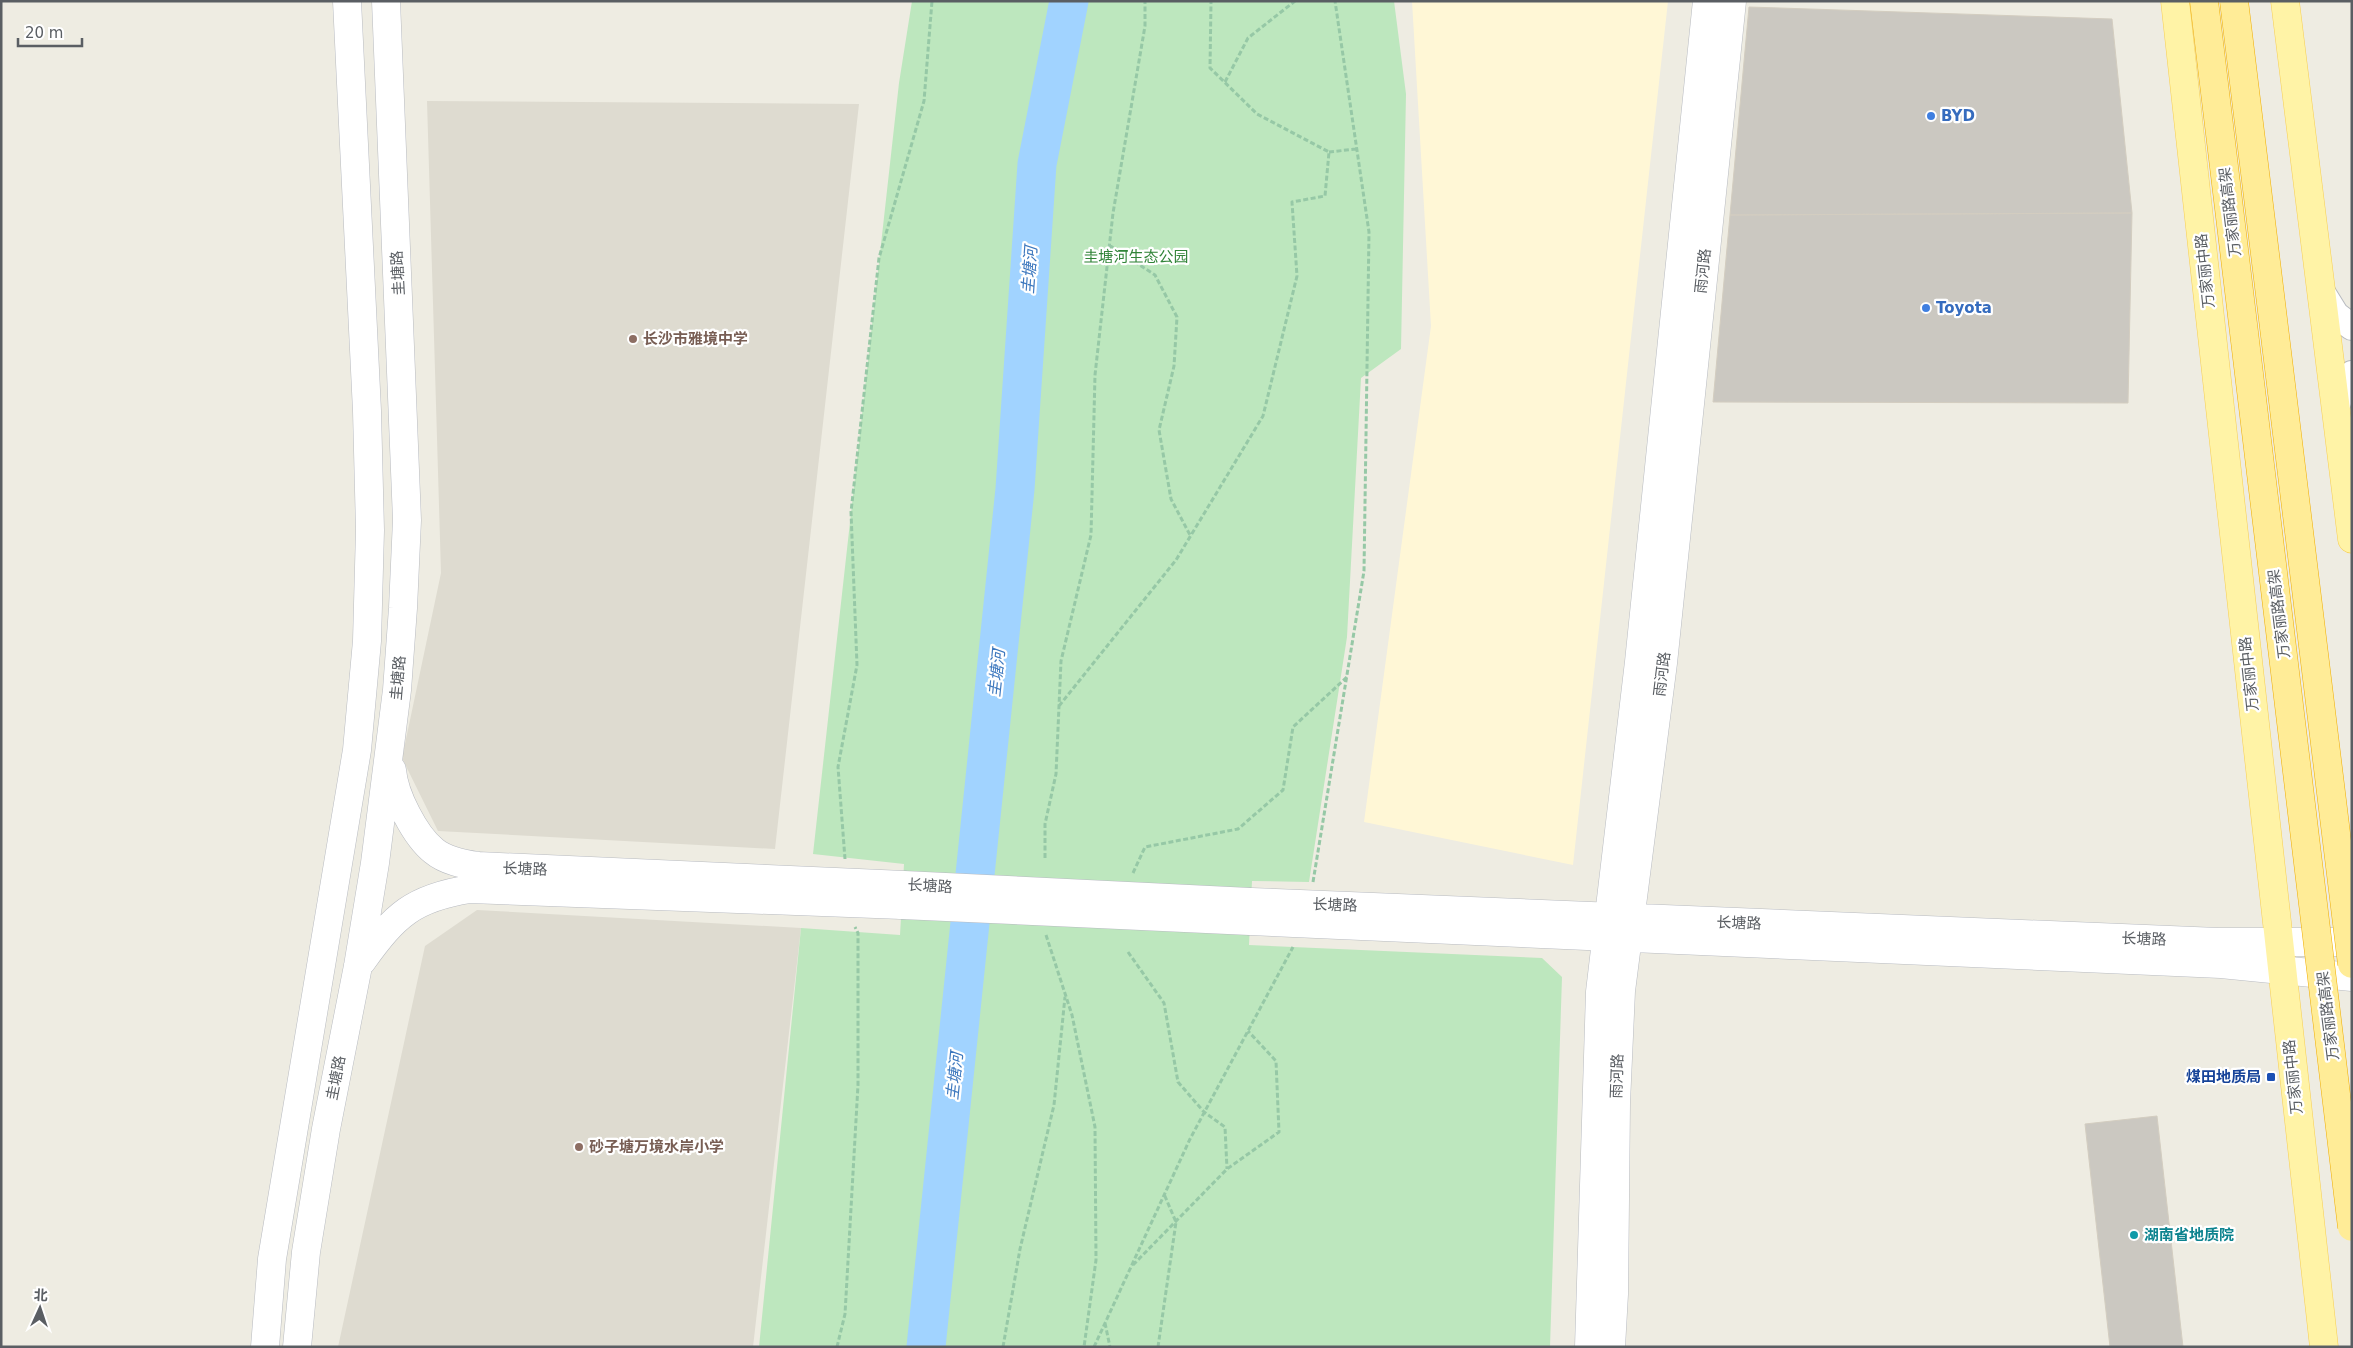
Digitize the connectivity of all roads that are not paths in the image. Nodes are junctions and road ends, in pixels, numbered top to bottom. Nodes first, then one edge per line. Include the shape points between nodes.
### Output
1 (347, 1) edge
2 (386, 1) edge
3 (1707, 1) edge
4 (1732, 1) edge
5 (2175, 1) edge
6 (2204, 1) edge
7 (2234, 1) edge
8 (2285, 1) edge
9 (2323, 294) junction
10 (2352, 327) edge
11 (2352, 374) edge
12 (2336, 405) junction
13 (2352, 539) edge
14 (390, 750) junction
15 (846, 892) junction
16 (1617, 928) junction
17 (2278, 942) junction
18 (2352, 942) edge
19 (2352, 964) edge
20 (358, 966) junction
21 (2282, 970) junction
22 (2352, 978) edge
23 (2352, 1227) edge
24 (265, 1347) edge
25 (297, 1347) edge
26 (1589, 1347) edge
27 (1611, 1347) edge
28 (2324, 1347) edge

1 - 24 main road via 367,412 370,530 367,641 357,750 272,1259
2 - 14 main road, 圭塘路 via 407,520
3 - 16 main road, 雨河路 via 1639,662
4 - 16 main road, 雨河路 via 1663,663
5 - 17 main road, 万家丽中路
6 - 23 highway, 万家丽路高架, bridge
7 - 19 highway, 万家丽路高架, bridge
8 - 9 main road
9 - 10 street via 2336,315
9 - 12 main road
11 - 12 street via 2344,384
12 - 13 main road
14 - 15 main road, 长塘路 via 393,783 409,819 434,851 458,863
14 - 20 main road, 圭塘路
15 - 16 main road, 长塘路, bridge
15 - 20 main road, 长塘路 via 470,889 442,893 407,910 385,928
16 - 17 main road, 长塘路
16 - 21 main road, 长塘路
16 - 26 main road, 雨河路 via 1598,1030
16 - 27 main road, 雨河路 via 1621,991
17 - 18 main road, 长塘路
17 - 21 main road, 万家丽中路
20 - 25 main road, 圭塘路 via 306,1252
21 - 22 main road, 长塘路
21 - 28 main road, 万家丽中路

